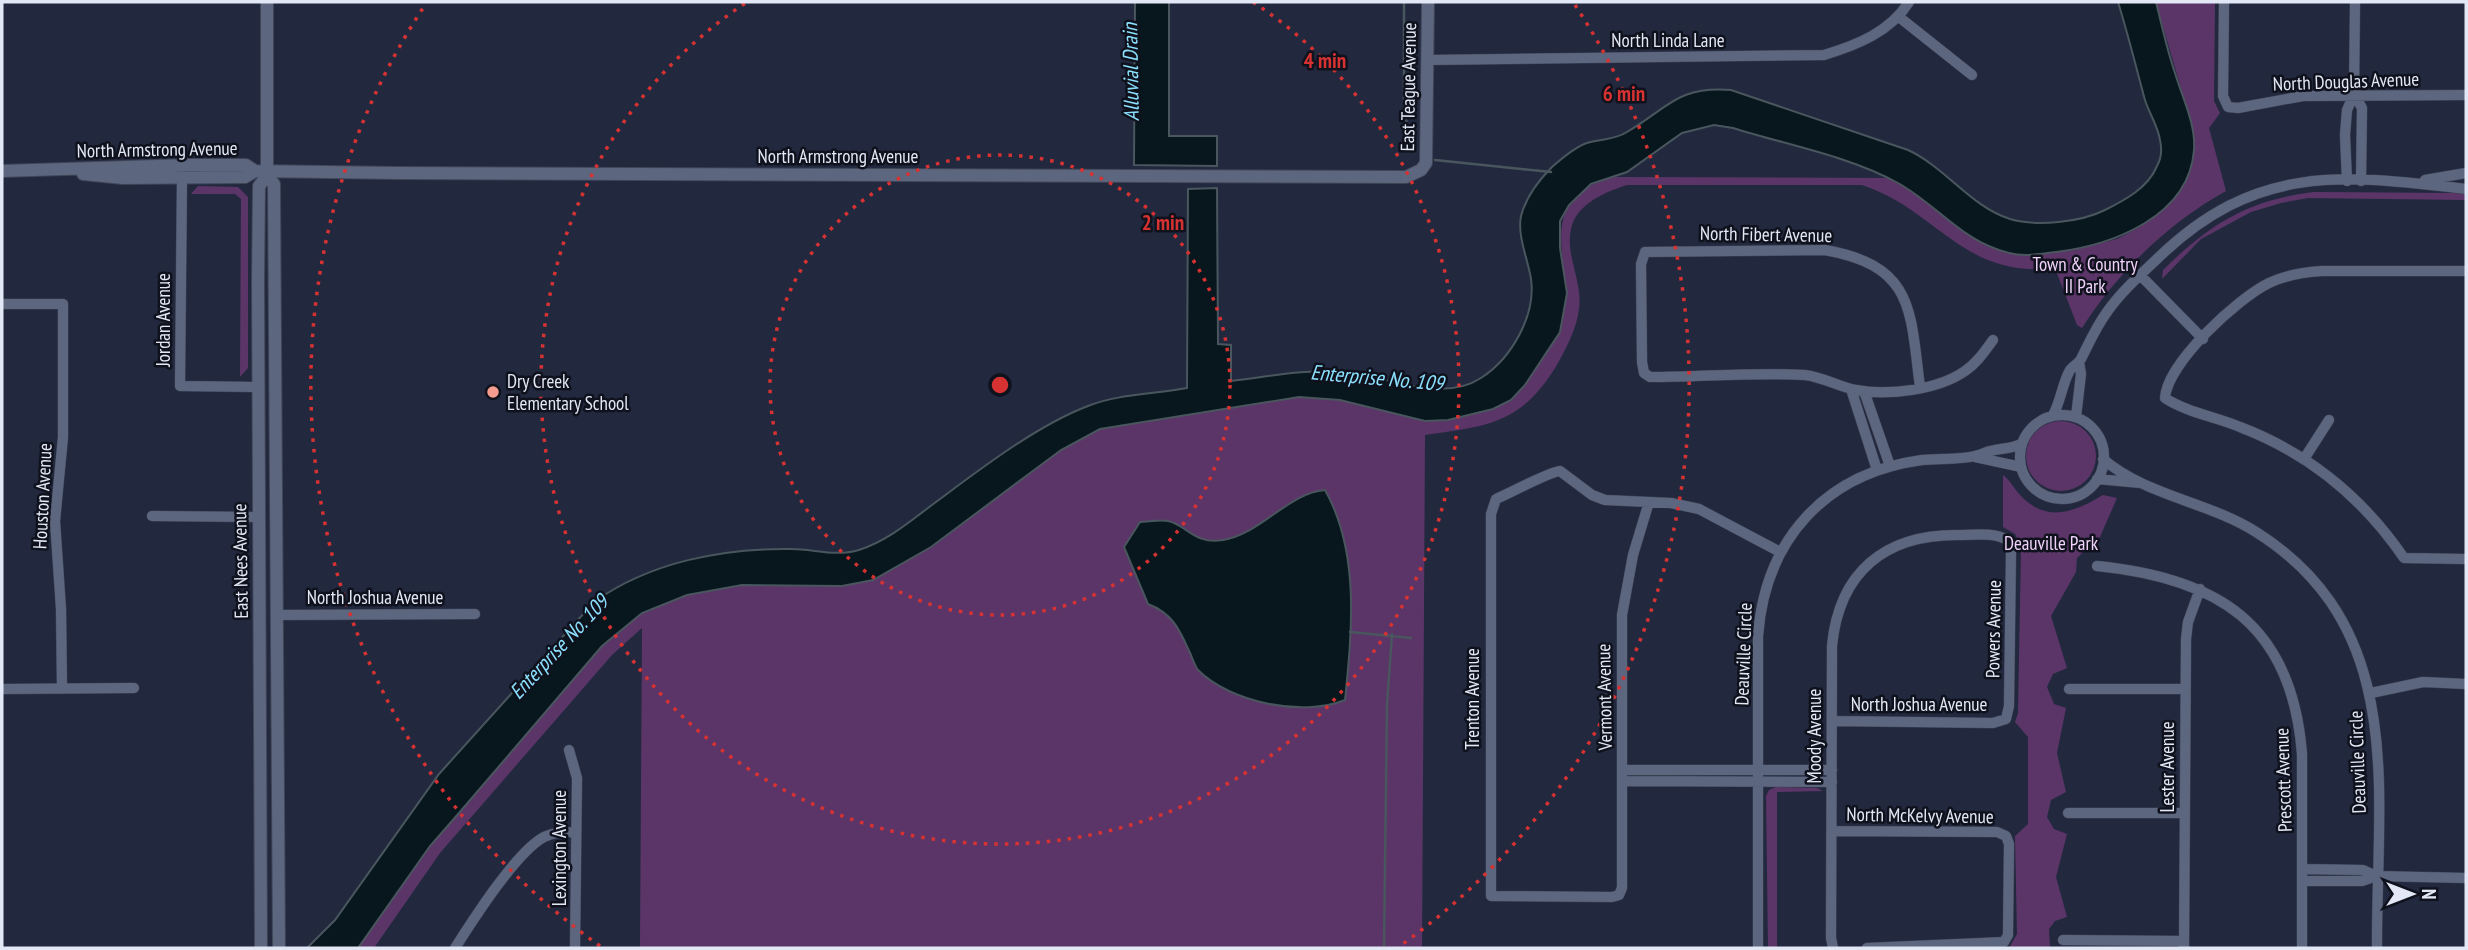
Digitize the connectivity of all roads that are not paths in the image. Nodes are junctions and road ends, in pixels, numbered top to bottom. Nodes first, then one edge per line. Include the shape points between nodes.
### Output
1 (267, 2) edge
2 (1428, 2) edge
3 (1909, 2) edge
4 (2224, 2) edge
5 (2355, 2) edge
6 (1899, 17) junction
7 (1428, 60) junction
8 (1972, 75) dead end
9 (2354, 94) junction
10 (2466, 95) edge
11 (1419, 170) joint
12 (2, 171) edge
13 (59, 171) junction
14 (263, 173) junction
15 (2466, 173) edge
16 (182, 177) junction
17 (2347, 181) junction
18 (2361, 181) junction
19 (2421, 181) junction
20 (2466, 189) edge
21 (2466, 271) edge
22 (2140, 275) junction
23 (2, 304) edge
24 (2203, 339) junction
25 (1993, 340) dead end
26 (2079, 362) junction
27 (257, 387) junction
28 (1920, 387) junction
29 (1851, 389) junction
30 (1864, 391) junction
31 (2053, 415) junction
32 (2076, 417) junction
33 (2329, 420) dead end
34 (2021, 444) junction
35 (1975, 457) junction
36 (2103, 459) junction
37 (2304, 459) junction
38 (1890, 466) junction
39 (2021, 467) junction
40 (1877, 470) junction
41 (2098, 479) junction
42 (2141, 483) junction
43 (1648, 502) junction
44 (152, 516) dead end
45 (258, 517) junction
46 (275, 530) junction
47 (1892, 547) joint
48 (1780, 552) junction
49 (2466, 559) edge
50 (2097, 566) dead end
51 (2200, 589) junction
52 (475, 614) dead end
53 (276, 615) junction
54 (2466, 684) edge
55 (134, 688) dead end
56 (2, 689) edge
57 (62, 689) junction
58 (2069, 689) dead end
59 (2185, 689) junction
60 (2371, 694) junction
61 (2006, 719) joint
62 (1832, 721) junction
63 (569, 750) dead end
64 (1623, 769) junction
65 (1758, 770) junction
66 (1832, 770) junction
67 (1623, 781) junction
68 (1758, 782) junction
69 (1832, 782) junction
70 (2068, 813) dead end
71 (2184, 813) junction
72 (1832, 831) junction
73 (576, 832) junction
74 (2302, 869) junction
75 (2376, 876) junction
76 (2466, 878) edge
77 (2302, 881) junction
78 (1619, 895) joint
79 (2063, 940) dead end
80 (2184, 944) edge
81 (261, 948) edge
82 (279, 948) edge
83 (455, 948) edge
84 (575, 948) edge
85 (1758, 948) edge
86 (1833, 948) edge
87 (1867, 948) edge
88 (2302, 948) edge
89 (2376, 948) edge

1 - 14 main road, East Nees Avenue
2 - 7 main road, East Teague Avenue
3 - 6 street
4 - 9 street, North Douglas Avenue via 2223,96 2228,107
5 - 9 street
6 - 7 street, North Linda Lane via 1875,35 1824,55
6 - 8 street
7 - 11 main road, East Teague Avenue via 1426,163
9 - 10 street, North Douglas Avenue
9 - 17 street via 2347,110
9 - 18 street via 2362,108
11 - 14 main road, North Armstrong Avenue via 1406,177
12 - 13 main road, North Armstrong Avenue
13 - 14 main road, North Armstrong Avenue via 118,165 246,165
13 - 16 main road, North Armstrong Avenue via 123,178
14 - 16 main road, North Armstrong Avenue
14 - 27 main road, East Nees Avenue via 258,186
14 - 46 main road, East Nees Avenue via 274,184
15 - 19 street
16 - 27 street, Jordan Avenue via 180,386
17 - 18 street
17 - 22 street via 2282,185 2240,198 2199,221
18 - 19 street
19 - 20 street
21 - 24 street via 2296,274 2253,293
22 - 24 street
22 - 26 street via 2108,310
23 - 57 street, Houston Avenue via 63,304 63,437 55,521
24 - 37 street via 2171,376 2165,398 2265,437
25 - 28 street via 1965,371
26 - 31 street via 2070,370
26 - 32 street
27 - 45 main road, East Nees Avenue
27 - 46 main road via 266,436 266,515
28 - 29 street, North Fibert Avenue via 1908,301 1873,265 1825,250 1645,252 1641,264 1644,373 1650,377 1810,376
28 - 30 street
29 - 30 street
29 - 40 street
30 - 38 street
31 - 32 street
31 - 34 street via 2038,422
32 - 36 street via 2097,434
33 - 37 street
34 - 35 street, Deauville Circle
34 - 39 street
35 - 38 street, Deauville Circle
35 - 39 street, Deauville Circle
36 - 41 street
36 - 42 street, Deauville Circle
37 - 49 street via 2349,492 2404,558
38 - 40 street, Deauville Circle
39 - 41 street via 2028,482 2049,498 2075,498
40 - 48 street, Deauville Circle via 1830,495 1809,513
41 - 42 street, Deauville Circle
42 - 60 street, Deauville Circle via 2229,517 2282,550 2335,608 2359,655
43 - 48 street via 1699,509
43 - 64 street, Vermont Avenue via 1622,615
43 - 78 street, Trenton Avenue via 1592,495 1560,471 1553,471 1493,503 1491,896
44 - 45 street
45 - 53 main road via 266,560 267,606
45 - 81 main road, East Nees Avenue
46 - 53 main road, East Nees Avenue
47 - 61 street, Powers Avenue via 1938,535 2007,540 2011,552
47 - 62 street, Moody Avenue via 1862,570 1840,608 1832,646
48 - 65 street, Deauville Circle via 1760,615
50 - 51 street, Prescott Avenue via 2145,571
51 - 59 street, Lester Avenue via 2188,622
51 - 74 street, Prescott Avenue via 2249,623 2269,646 2291,691 2302,754
52 - 53 street, North Joshua Avenue
53 - 82 main road, East Nees Avenue
54 - 60 street via 2423,682
55 - 57 street
56 - 57 street
58 - 59 street
59 - 71 street, Lester Avenue
60 - 75 street, Deauville Circle via 2378,756
61 - 62 street, North Joshua Avenue via 1993,723
62 - 66 street, Moody Avenue
63 - 73 street, Lexington Avenue via 577,778
64 - 65 street
64 - 67 street, Vermont Avenue
65 - 66 street
65 - 68 street, Deauville Circle
66 - 69 street, Moody Avenue
67 - 68 street, North McKelvy Avenue
67 - 78 street, Vermont Avenue
68 - 69 street, North McKelvy Avenue
68 - 85 street, Deauville Circle
69 - 72 street, Moody Avenue
70 - 71 street
71 - 80 street, Lester Avenue
72 - 86 street, Moody Avenue
72 - 87 street, North McKelvy Avenue via 1997,832 2006,835 2009,844 2008,934 2004,942
73 - 83 street via 551,834 531,847
73 - 84 street, Lexington Avenue
74 - 75 street via 2363,870
74 - 77 street, Prescott Avenue
75 - 76 street
75 - 77 street via 2362,881
75 - 89 street, Deauville Circle
77 - 88 street, Prescott Avenue
79 - 80 street

